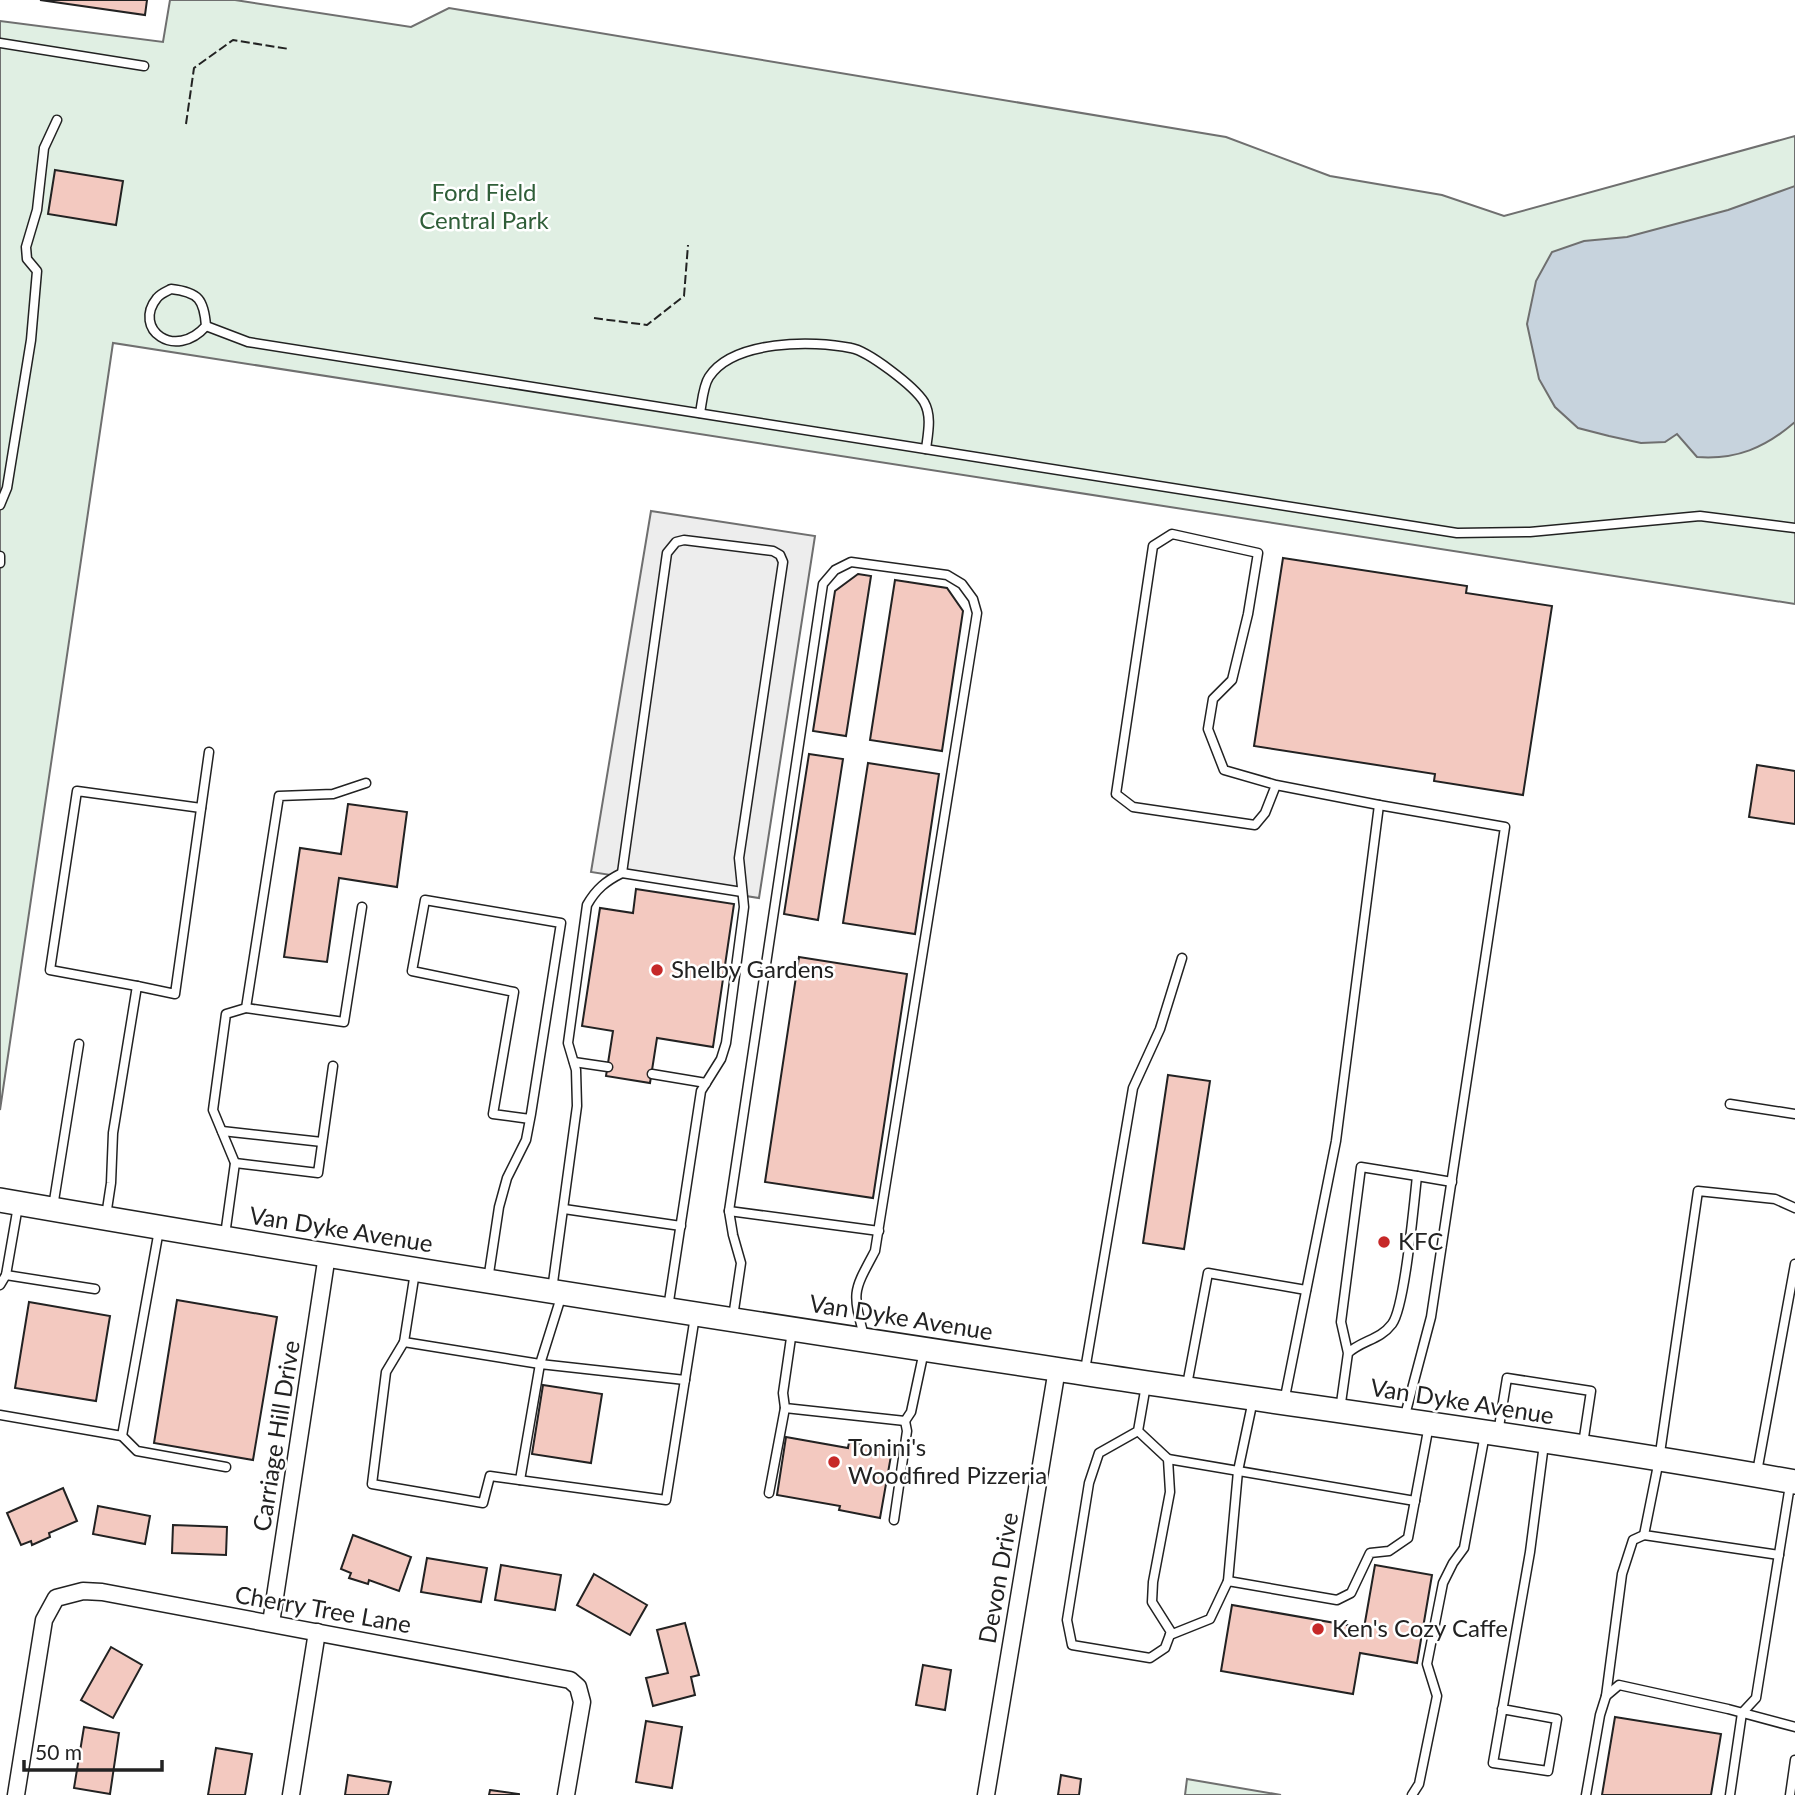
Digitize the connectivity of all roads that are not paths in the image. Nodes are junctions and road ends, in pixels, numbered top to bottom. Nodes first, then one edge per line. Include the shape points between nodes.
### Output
1 (0, 43) edge
2 (144, 66) dead end
3 (57, 120) dead end
4 (206, 326) junction
5 (700, 413) junction
6 (926, 449) junction
7 (0, 505) edge
8 (1795, 528) edge
9 (0, 556) edge
10 (0, 564) edge
11 (209, 752) dead end
12 (366, 783) dead end
13 (1276, 785) junction
14 (1379, 805) junction
15 (201, 808) junction
16 (622, 873) junction
17 (742, 892) junction
18 (362, 907) dead end
19 (1182, 958) dead end
20 (137, 986) junction
21 (246, 1008) junction
22 (79, 1044) dead end
23 (574, 1062) junction
24 (334, 1066) dead end
25 (608, 1067) dead end
26 (652, 1074) dead end
27 (706, 1083) junction
28 (1730, 1104) dead end
29 (1795, 1114) edge
30 (530, 1119) junction
31 (222, 1131) junction
32 (322, 1142) junction
33 (235, 1163) junction
34 (1417, 1176) junction
35 (1452, 1182) junction
36 (9, 1202) edge
37 (1795, 1208) edge
38 (564, 1209) junction
39 (53, 1210) junction
40 (729, 1211) junction
41 (106, 1219) junction
42 (681, 1226) junction
43 (160, 1228) junction
44 (879, 1231) junction
45 (225, 1238) junction
46 (327, 1255) junction
47 (1795, 1264) edge
48 (416, 1268) junction
49 (6, 1275) junction
50 (488, 1280) junction
51 (0, 1284) edge
52 (95, 1289) dead end
53 (1306, 1290) junction
54 (557, 1291) junction
55 (668, 1308) junction
56 (695, 1312) junction
57 (733, 1318) junction
58 (792, 1328) junction
59 (865, 1339) junction
60 (404, 1342) junction
61 (924, 1349) junction
62 (1348, 1353) junction
63 (540, 1364) junction
64 (1057, 1370) junction
65 (1085, 1373) junction
66 (685, 1380) junction
67 (1146, 1382) junction
68 (1187, 1388) junction
69 (1254, 1397) junction
70 (1284, 1402) junction
71 (785, 1408) junction
72 (1340, 1410) junction
73 (0, 1415) edge
74 (1404, 1419) junction
75 (905, 1421) junction
76 (1429, 1422) junction
77 (1138, 1431) junction
78 (1492, 1432) junction
79 (122, 1436) junction
80 (1544, 1441) junction
81 (1583, 1447) junction
82 (1168, 1459) junction
83 (1660, 1460) junction
84 (226, 1468) dead end
85 (1238, 1471) junction
86 (1756, 1475) junction
87 (520, 1480) junction
88 (1793, 1481) edge
89 (769, 1493) dead end
90 (1415, 1501) junction
91 (894, 1520) dead end
92 (1644, 1535) junction
93 (1779, 1556) junction
94 (1228, 1581) junction
95 (271, 1623) junction
96 (317, 1632) junction
97 (1170, 1635) junction
98 (1606, 1696) junction
99 (1502, 1709) junction
100 (1742, 1713) junction
101 (1795, 1727) edge
102 (1795, 1760) edge
103 (16, 1795) edge
104 (291, 1795) edge
105 (566, 1795) edge
106 (986, 1795) edge
107 (1412, 1795) edge
108 (1586, 1795) edge
109 (1730, 1795) edge
110 (1790, 1795) edge

1 - 2 lane
3 - 7 lane via 44,148 37,210 26,247 27,259 37,271 31,340 7,488
4 - 4 lane via 204,308 187,290 171,289 157,297 150,313 150,324 168,342 197,337
4 - 5 lane via 248,342
5 - 6 lane
5 - 6 lane via 709,377 732,356 779,343 853,348 903,379 924,402 930,421
6 - 8 lane via 1457,533 1530,532 1700,516
9 - 10 lane
11 - 15 lane
12 - 21 lane via 334,794 279,796
13 - 13 lane via 1255,825 1133,807 1116,794 1153,546 1172,534 1258,554 1232,680 1213,699 1208,729 1224,770
13 - 14 lane
14 - 35 lane via 1505,827
14 - 53 lane via 1336,1141
15 - 20 lane via 176,994
15 - 20 lane via 77,791 50,970
16 - 17 lane
16 - 17 lane via 667,553 684,540 773,551 783,562 739,858
16 - 23 lane via 609,879 587,905 568,1043
17 - 27 lane via 744,907 726,1043
18 - 21 lane via 344,1022
19 - 65 lane via 1160,1029 1133,1087
20 - 41 lane via 113,1133
21 - 31 lane via 226,1014 214,1110
22 - 39 lane
23 - 25 lane
23 - 38 lane via 578,1106
24 - 32 lane
26 - 27 lane
27 - 42 lane via 701,1091
28 - 29 lane
30 - 30 lane via 561,923 425,900 412,971 514,992 493,1114
30 - 50 lane via 499,1207
31 - 32 lane
31 - 33 lane
32 - 33 lane via 318,1173
33 - 45 lane
34 - 35 lane
34 - 62 lane via 1395,1322 1376,1339
34 - 62 lane via 1362,1167 1341,1322
35 - 74 lane via 1431,1317
36 - 39 main road, Van Dyke Avenue
36 - 49 lane
37 - 83 lane via 1775,1199 1698,1191
38 - 42 lane
38 - 54 lane
39 - 41 main road, Van Dyke Avenue
40 - 44 lane
40 - 44 lane via 823,584 835,570 851,562 947,575 962,584 977,613
40 - 57 lane via 741,1263
41 - 43 main road, Van Dyke Avenue
42 - 55 lane
43 - 45 main road, Van Dyke Avenue
43 - 79 lane
44 - 59 lane via 876,1251 856,1287
45 - 46 main road, Van Dyke Avenue
46 - 48 main road, Van Dyke Avenue
46 - 95 street, Carriage Hill Drive
47 - 86 lane
48 - 50 main road, Van Dyke Avenue
48 - 60 lane
49 - 51 lane
49 - 52 lane
50 - 54 main road, Van Dyke Avenue
53 - 68 lane via 1208,1273
53 - 70 lane
54 - 55 main road, Van Dyke Avenue
54 - 63 lane
55 - 56 main road, Van Dyke Avenue
56 - 57 main road, Van Dyke Avenue
56 - 66 lane
57 - 58 main road, Van Dyke Avenue
58 - 59 main road, Van Dyke Avenue
58 - 71 lane
59 - 61 main road, Van Dyke Avenue
60 - 63 lane
60 - 87 lane via 386,1372 372,1484 483,1503 490,1476
61 - 64 main road, Van Dyke Avenue
61 - 75 lane via 911,1412
62 - 72 lane
63 - 66 lane
63 - 87 lane
64 - 65 main road, Van Dyke Avenue
64 - 106 street, Devon Drive
65 - 67 main road, Van Dyke Avenue
66 - 87 lane via 666,1500
67 - 68 main road, Van Dyke Avenue
67 - 77 lane
68 - 69 main road, Van Dyke Avenue
69 - 70 main road, Van Dyke Avenue
69 - 85 lane
70 - 72 main road, Van Dyke Avenue
71 - 75 lane
71 - 89 lane
72 - 74 main road, Van Dyke Avenue
73 - 79 lane
74 - 76 main road, Van Dyke Avenue
75 - 91 lane
76 - 78 main road, Van Dyke Avenue
76 - 90 lane
77 - 82 lane
77 - 97 lane via 1099,1453 1089,1483 1067,1620 1072,1645 1123,1655 1150,1658 1165,1648
78 - 80 main road, Van Dyke Avenue
78 - 81 lane via 1507,1378 1591,1391
78 - 107 lane via 1464,1548 1443,1583 1427,1664 1437,1696 1419,1784
79 - 84 lane via 137,1451
80 - 81 main road, Van Dyke Avenue
80 - 99 lane
81 - 83 main road, Van Dyke Avenue
82 - 85 lane
82 - 97 lane via 1170,1492 1152,1602
83 - 86 main road, Van Dyke Avenue
83 - 92 lane
85 - 90 lane
85 - 94 lane
86 - 88 main road, Van Dyke Avenue
88 - 93 lane
90 - 94 lane via 1408,1538 1389,1550 1370,1553 1351,1593 1337,1600
92 - 93 lane
92 - 98 lane via 1633,1540 1622,1574
93 - 100 lane via 1756,1698
94 - 97 lane via 1210,1619
95 - 96 street, Cherry Tree Lane
95 - 103 street, Cherry Tree Lane via 102,1592 56,1598 44,1620
96 - 104 street
96 - 105 street, Cherry Tree Lane via 564,1677 578,1687 582,1702
98 - 100 lane via 1619,1685
98 - 108 lane
99 - 99 lane via 1493,1763 1548,1771 1558,1719
100 - 101 lane
100 - 109 lane
102 - 110 lane

